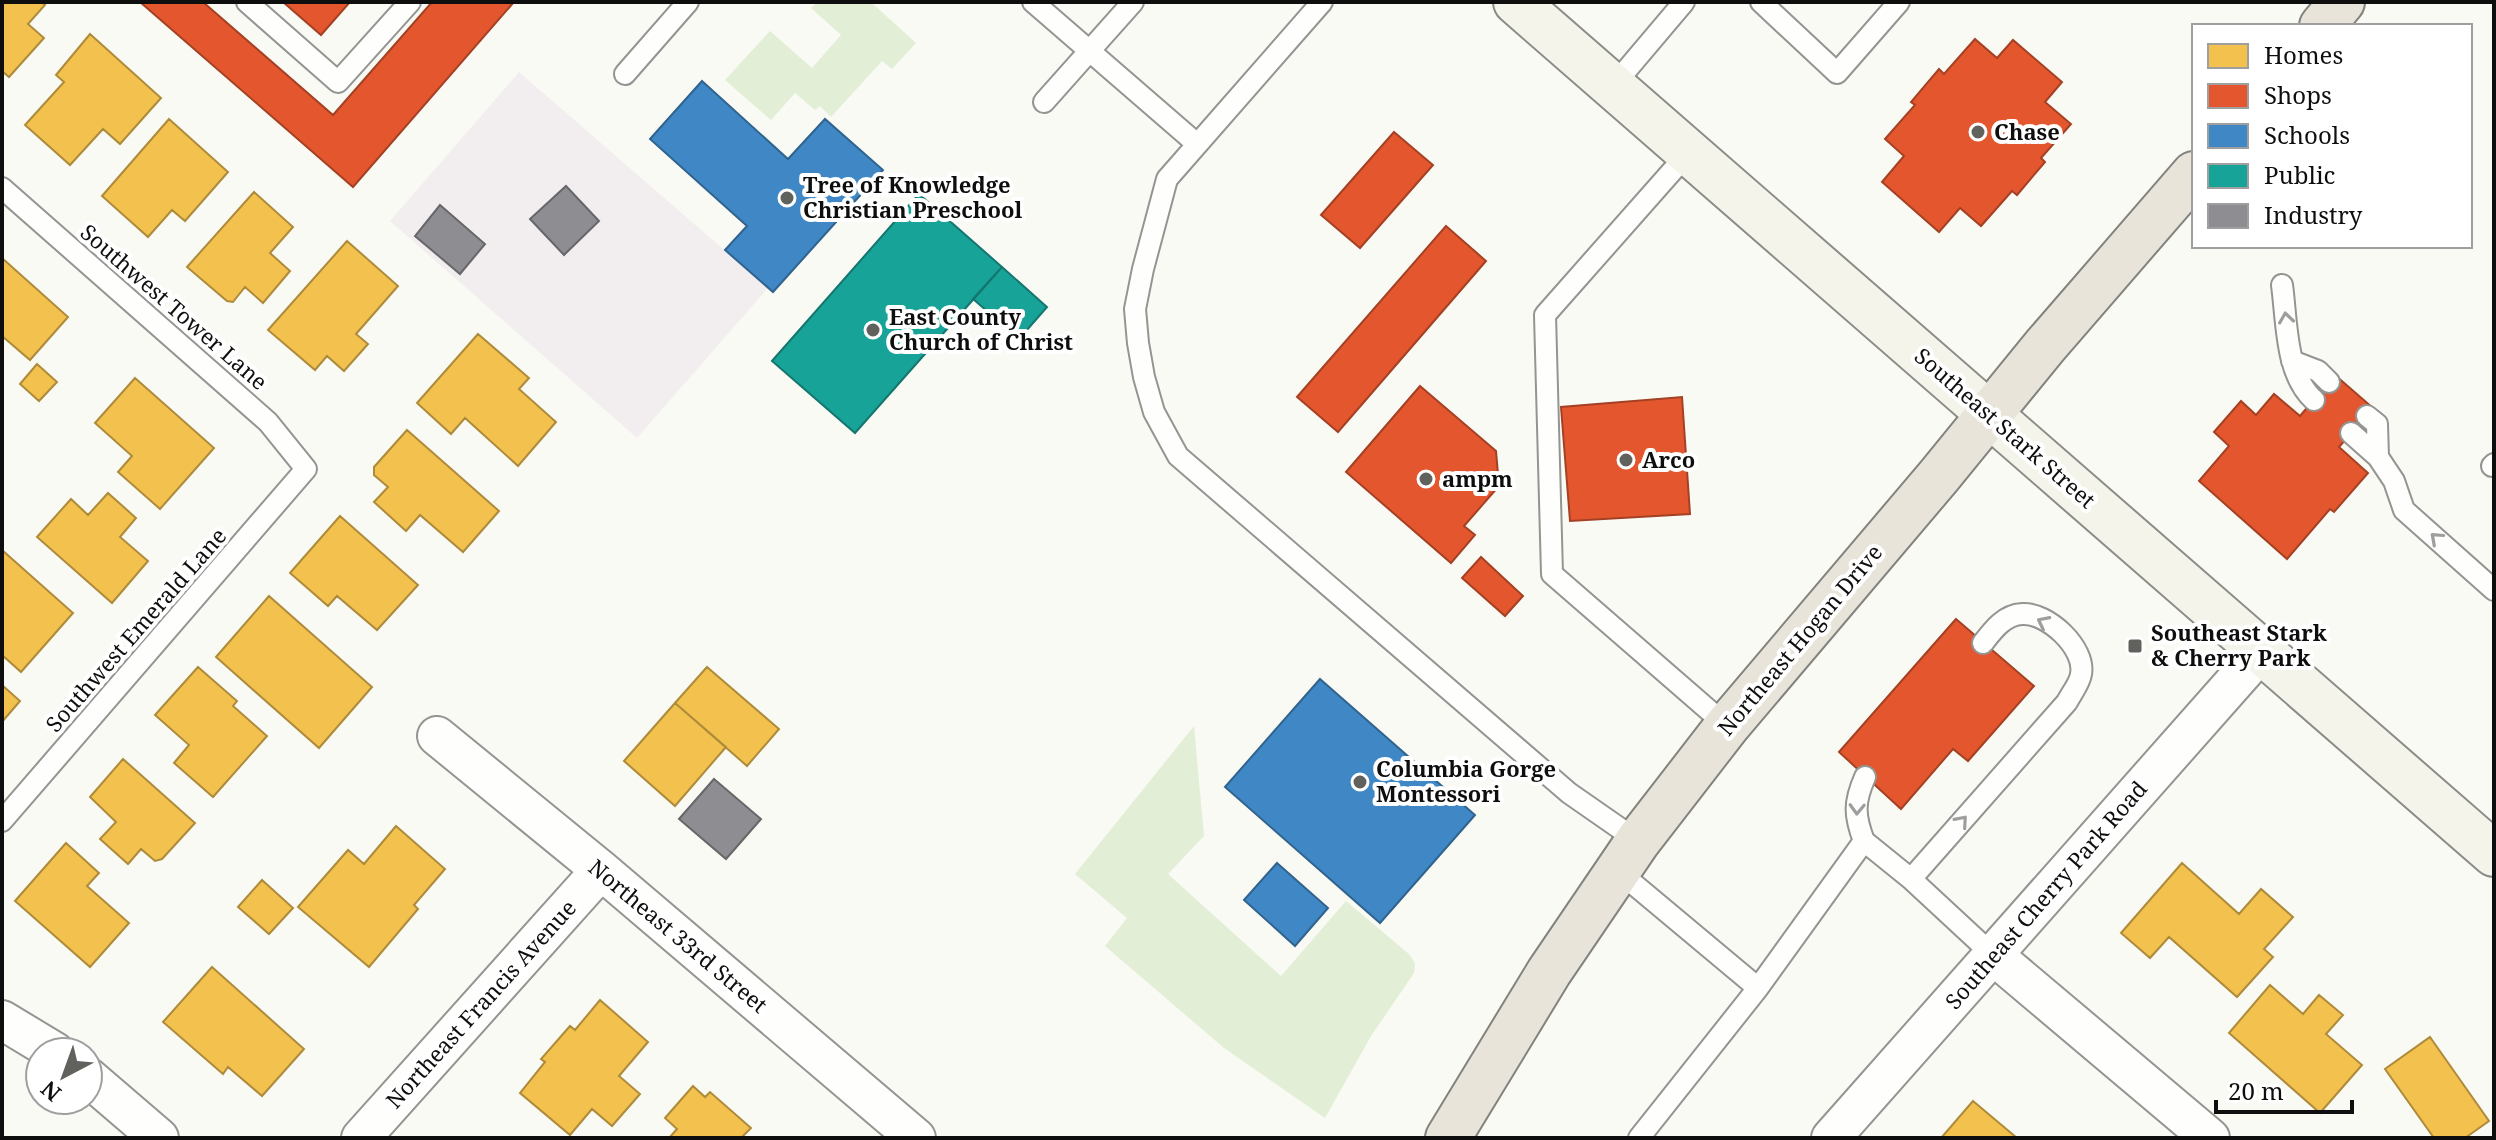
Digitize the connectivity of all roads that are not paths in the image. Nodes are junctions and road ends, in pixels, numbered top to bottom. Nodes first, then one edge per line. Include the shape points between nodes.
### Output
1 (247, 2) edge
2 (410, 2) edge
3 (688, 2) edge
4 (1033, 2) edge
5 (1133, 2) edge
6 (1322, 2) edge
7 (1516, 2) edge
8 (1684, 2) edge
9 (1761, 2) edge
10 (1899, 2) edge
11 (2342, 2) edge
12 (2324, 24) edge
13 (1090, 50) junction
14 (625, 74) dead end
15 (1613, 86) junction
16 (1044, 102) dead end
17 (1197, 144) junction
18 (1689, 152) junction
19 (2192, 176) edge
20 (2, 188) edge
21 (2282, 285) dead end
22 (2292, 361) junction
23 (2329, 382) dead end
24 (2314, 400) dead end
25 (1989, 414) junction
26 (2367, 416) dead end
27 (2351, 433) dead end
28 (2378, 457) junction
29 (306, 469) joint
30 (2494, 590) edge
31 (1983, 643) dead end
32 (2261, 652) junction
33 (1727, 726) junction
34 (437, 736) dead end
35 (1865, 777) dead end
36 (2, 821) edge
37 (1864, 841) junction
38 (2494, 854) edge
39 (1628, 856) junction
40 (601, 870) junction
41 (1911, 879) junction
42 (1993, 955) junction
43 (1758, 988) junction
44 (2, 1020) edge
45 (28, 1036) edge
46 (104, 1091) edge
47 (159, 1138) edge
48 (361, 1138) edge
49 (916, 1138) edge
50 (1448, 1138) edge
51 (1639, 1138) edge
52 (1831, 1138) edge
53 (2210, 1138) edge

1 - 2 lane via 338,82
3 - 14 lane
4 - 13 lane
5 - 13 lane
6 - 17 lane
7 - 15 main road, Southeast Stark Street
8 - 15 lane
9 - 10 lane via 1837,73
11 - 12 highway
13 - 16 lane
13 - 17 lane
15 - 18 main road, Southeast Stark Street
17 - 39 lane via 1167,179 1135,309 1154,412 1178,456 1569,793
18 - 25 main road, Southeast Stark Street
18 - 33 lane via 1545,315 1552,574
19 - 25 highway, Northeast Hogan Drive
20 - 29 lane, Southwest Tower Lane via 268,422
22 -> 21 lane
22 - 23 lane via 2318,371
22 - 24 lane via 2304,391
25 - 32 main road, Southeast Stark Street
25 - 33 highway, Northeast Hogan Drive
26 - 28 lane via 2377,424
27 - 28 lane
30 -> 28 lane via 2404,510
29 - 36 lane, Southwest Emerald Lane
41 -> 31 lane via 2067,702 2082,674 2077,647 2045,619 2022,614 2001,621
32 - 38 main road, Southeast Stark Street
32 - 42 street, Southeast Cherry Park Road
33 - 39 highway, Northeast Hogan Drive
34 - 40 street, Northeast 33rd Street
35 -> 37 lane via 1856,820
37 - 41 lane
37 - 43 lane
39 - 43 lane
39 - 50 highway, Northeast Hogan Drive via 1549,972
40 - 48 street, Northeast Francis Avenue
40 - 49 street, Northeast 33rd Street
41 - 42 lane
42 - 52 street, Southeast Cherry Park Road
42 - 53 street
43 - 51 lane
44 - 45 street
46 - 47 street

